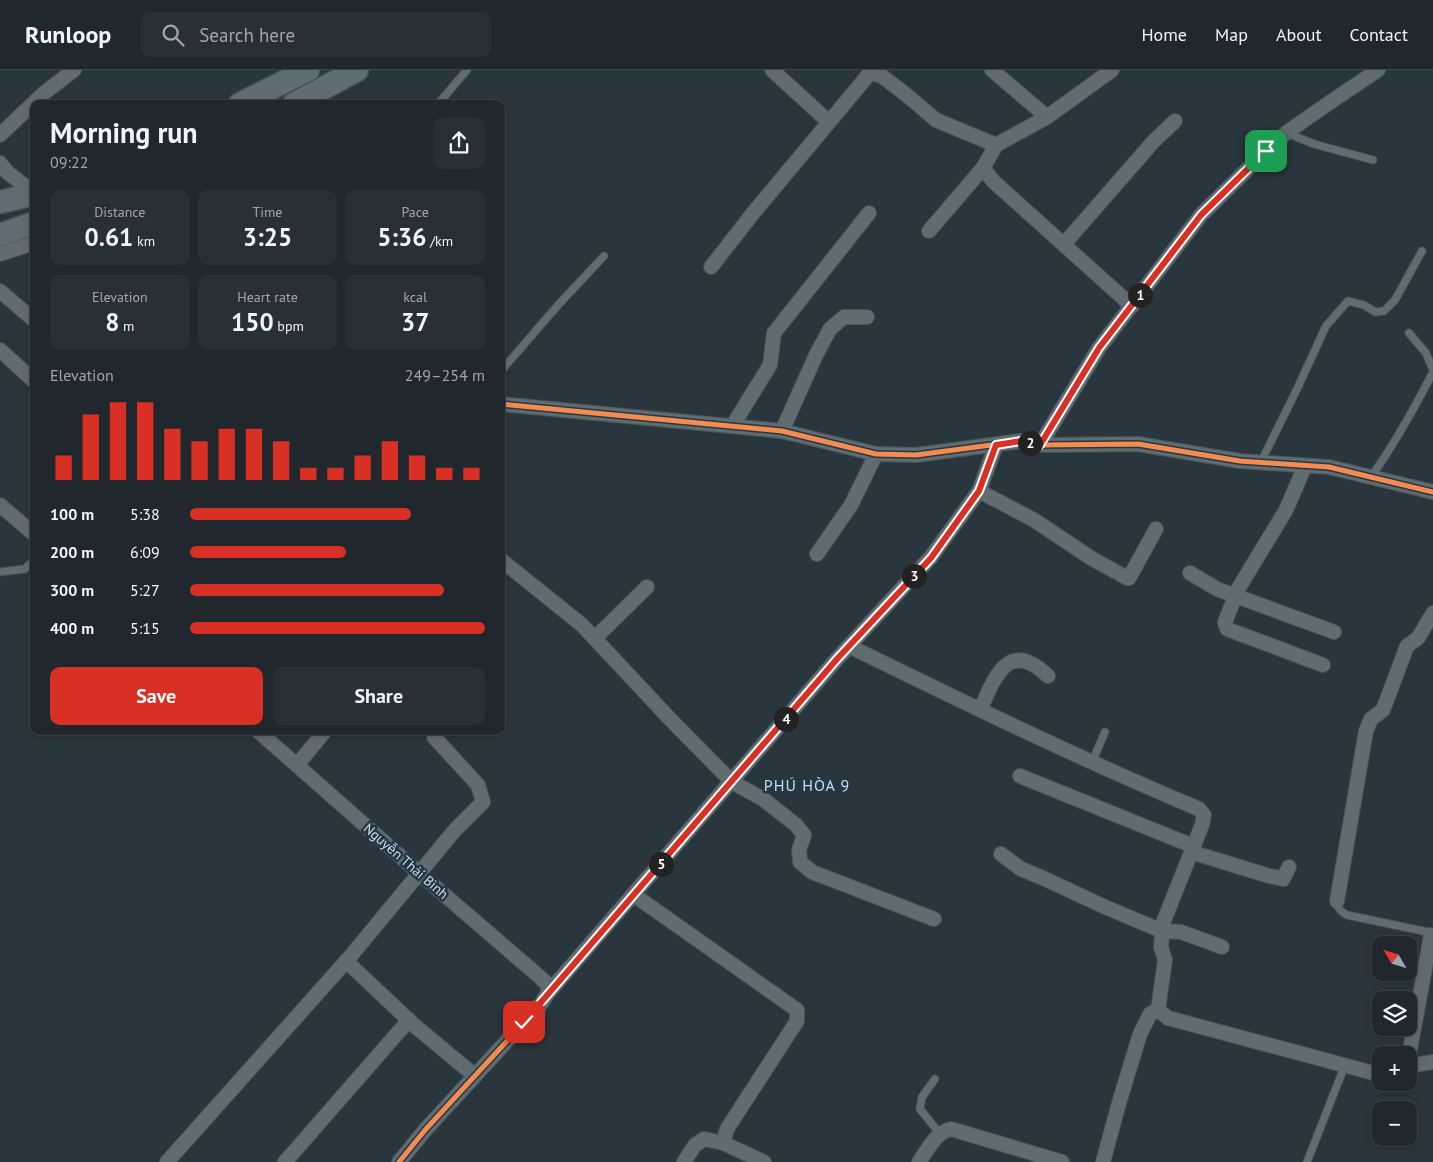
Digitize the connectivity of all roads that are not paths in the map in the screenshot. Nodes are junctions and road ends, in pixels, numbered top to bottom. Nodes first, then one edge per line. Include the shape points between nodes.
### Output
1 (74, 70) edge
2 (308, 70) edge
3 (357, 70) edge
4 (467, 70) edge
5 (772, 70) edge
6 (992, 70) edge
7 (1112, 70) edge
8 (1378, 70) edge
9 (37, 100) edge
10 (248, 100) edge
11 (301, 100) edge
12 (441, 100) edge
13 (30, 106) edge
14 (1047, 117) junction
15 (1175, 121) dead end
16 (829, 122) junction
17 (1286, 133) junction
18 (0, 135) edge
19 (996, 145) junction
20 (1373, 160) dead end
21 (983, 168) junction
22 (2, 170) edge
23 (30, 190) edge
24 (30, 194) edge
25 (0, 202) edge
26 (869, 213) dead end
27 (30, 224) edge
28 (928, 231) dead end
29 (0, 235) edge
30 (30, 244) edge
31 (1064, 244) junction
32 (1422, 251) dead end
33 (0, 254) edge
34 (604, 256) dead end
35 (711, 267) dead end
36 (0, 291) edge
37 (1132, 306) junction
38 (30, 317) edge
39 (867, 317) dead end
40 (1410, 333) dead end
41 (0, 350) edge
42 (505, 366) edge
43 (1433, 371) edge
44 (30, 378) edge
45 (505, 404) edge
46 (733, 425) junction
47 (782, 431) junction
48 (996, 445) junction
49 (1040, 445) junction
50 (876, 454) junction
51 (1261, 462) junction
52 (1305, 466) junction
53 (1371, 477) junction
54 (979, 491) junction
55 (1433, 492) edge
56 (0, 505) edge
57 (30, 528) edge
58 (1156, 529) dead end
59 (817, 554) dead end
60 (505, 563) edge
61 (30, 564) edge
62 (0, 572) edge
63 (1190, 573) dead end
64 (647, 587) dead end
65 (1235, 596) junction
66 (1433, 614) edge
67 (1334, 632) dead end
68 (595, 638) junction
69 (849, 646) junction
70 (1323, 665) dead end
71 (1048, 676) dead end
72 (980, 710) junction
73 (1105, 732) dead end
74 (263, 735) edge
75 (322, 735) edge
76 (434, 735) edge
77 (1092, 762) junction
78 (297, 765) junction
79 (1020, 776) dead end
80 (732, 782) junction
81 (1192, 849) junction
82 (1001, 854) dead end
83 (1289, 866) dead end
84 (419, 874) junction
85 (634, 895) junction
86 (1337, 901) joint
87 (934, 919) dead end
88 (1162, 930) junction
89 (1430, 935) joint
90 (1222, 947) dead end
91 (346, 961) junction
92 (548, 993) junction
93 (1158, 1010) junction
94 (409, 1020) junction
95 (1411, 1046) edge
96 (1433, 1062) edge
97 (1417, 1065) edge
98 (1345, 1066) junction
99 (1372, 1073) edge
100 (475, 1076) junction
101 (935, 1079) dead end
102 (940, 1134) junction
103 (723, 1142) junction
104 (167, 1162) edge
105 (284, 1162) edge
106 (399, 1162) edge
107 (684, 1162) edge
108 (764, 1162) edge
109 (919, 1162) edge
110 (1062, 1162) edge
111 (1103, 1162) edge
112 (1307, 1162) edge

1 - 9 street
2 - 10 main road
3 - 11 main road
4 - 12 lane
5 - 16 street
6 - 14 street
7 - 14 street
8 - 17 street
13 - 18 street
14 - 19 street
15 - 31 street
16 - 19 street via 870,73 882,76 936,120
16 - 35 street
17 - 20 lane
17 - 37 street via 1201,215
19 - 21 street
21 - 28 street
21 - 31 street
22 - 23 street
24 - 25 main road
26 - 46 street via 774,333 770,365
27 - 29 main road
30 - 33 street
31 - 37 street
32 - 51 lane via 1398,295 1384,311 1375,312 1348,301 1326,326
34 - 42 lane
36 - 38 street
37 - 49 street via 1099,348
39 - 47 street via 844,317 830,329
40 - 43 lane via 1426,353
41 - 44 street
43 - 53 lane via 1410,417
45 - 46 street
46 - 47 street
47 - 50 street
48 - 49 street via 1021,441
48 - 50 street via 916,455
48 - 54 street
49 - 51 street via 1138,444
50 - 59 street via 851,505
51 - 52 street
52 - 53 street
52 - 65 street via 1286,510
53 - 55 street
54 - 58 street via 1034,520 1127,578
54 - 69 street via 931,558
56 - 57 street
60 - 68 street
61 - 62 lane via 25,569
63 - 65 street
64 - 68 street
65 - 67 street
65 - 70 street via 1224,622 1227,629
66 - 86 street via 1418,638 1407,646 1383,710 1371,719 1366,730
68 - 80 street
69 - 72 street
69 - 80 street
71 - 72 street via 1038,666 1019,660 1006,664 994,680
72 - 77 street
73 - 77 lane
74 - 78 street, Nguyễn Thái Bình
75 - 78 street
76 - 84 street via 478,785 483,802
77 - 81 street via 1199,809 1204,815
78 - 84 street, Nguyễn Thái Bình
79 - 81 street
80 - 85 street
80 - 87 street via 763,798 796,825 804,835 799,850 800,862 812,872
81 - 83 street via 1283,879
81 - 88 street
82 - 88 street via 1021,869
84 - 91 street
84 - 92 street, Nguyễn Thái Bình via 541,978 548,985
85 - 92 street
85 - 103 street via 797,1010 797,1021 727,1130
86 - 89 lane via 1340,911 1347,915
88 - 90 street via 1181,932
88 - 93 street via 1161,947 1165,960
89 - 95 street
91 - 94 street
91 - 104 street
92 - 100 street
93 - 98 street via 1168,1018
93 - 111 street via 1150,1014 1140,1034
94 - 100 street
94 - 105 street
96 - 97 street
98 - 99 street
98 - 112 lane
100 - 106 street
101 - 102 lane via 922,1097 920,1110
102 - 109 street
102 - 110 street via 951,1129
103 - 107 street via 704,1140 695,1145
103 - 108 street

